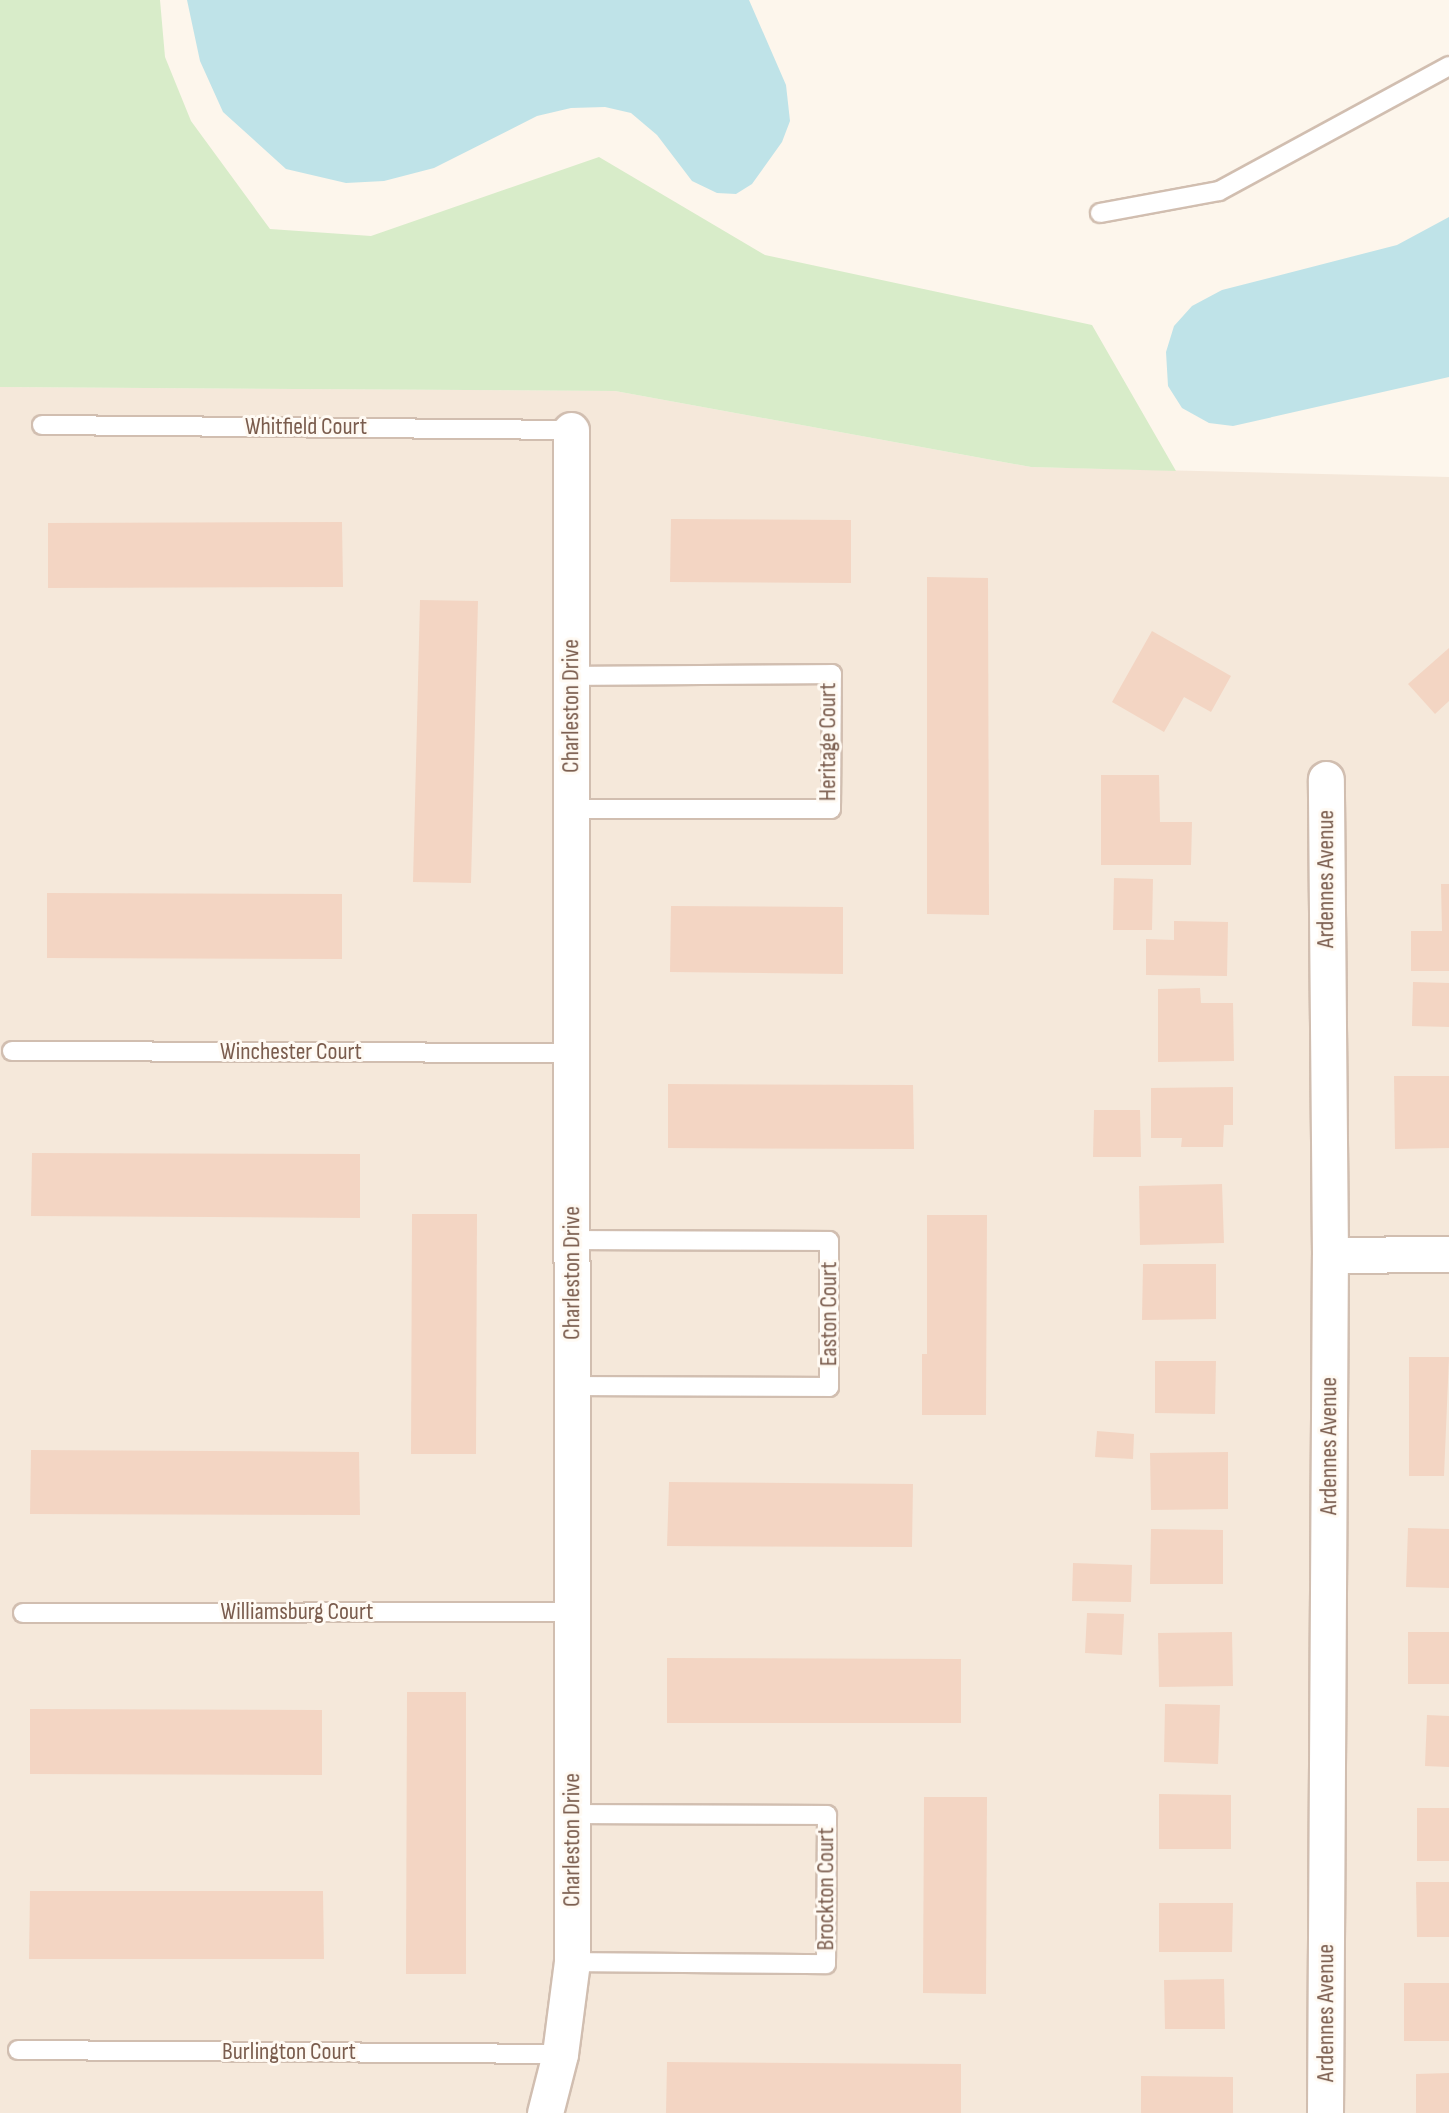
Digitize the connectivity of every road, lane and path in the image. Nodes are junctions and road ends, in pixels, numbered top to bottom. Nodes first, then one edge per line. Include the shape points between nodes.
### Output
1 (1449, 66) edge
2 (1100, 214) dead end
3 (42, 425) dead end
4 (571, 430) joint
5 (571, 676) junction
6 (1326, 779) dead end
7 (570, 809) junction
8 (12, 1051) dead end
9 (570, 1053) junction
10 (572, 1240) junction
11 (1449, 1254) edge
12 (1330, 1255) junction
13 (572, 1386) junction
14 (572, 1612) junction
15 (23, 1613) dead end
16 (572, 1814) junction
17 (572, 1962) junction
18 (18, 2050) dead end
19 (560, 2054) junction
20 (545, 2113) edge
21 (1325, 2113) edge

1 - 2 lane via 1219,191
3 - 4 lane, Whitfield Court
4 - 5 street, Charleston Drive
5 - 7 street, Charleston Drive
5 - 7 lane, Heritage Court via 832,674 831,809
6 - 12 street, Ardennes Avenue
7 - 9 street, Charleston Drive
8 - 9 lane, Winchester Court
9 - 10 street, Charleston Drive
10 - 13 street, Charleston Drive
10 - 13 lane, Easton Court via 830,1241 829,1387
11 - 12 street
12 - 21 street, Ardennes Avenue
13 - 14 street, Charleston Drive
14 - 15 lane, Williamsburg Court
14 - 16 street, Charleston Drive
16 - 17 street, Charleston Drive
16 - 17 lane, Brockton Court via 827,1815 827,1842 826,1964
17 - 19 street, Charleston Drive
18 - 19 lane, Burlington Court
19 - 20 street, Charleston Drive

